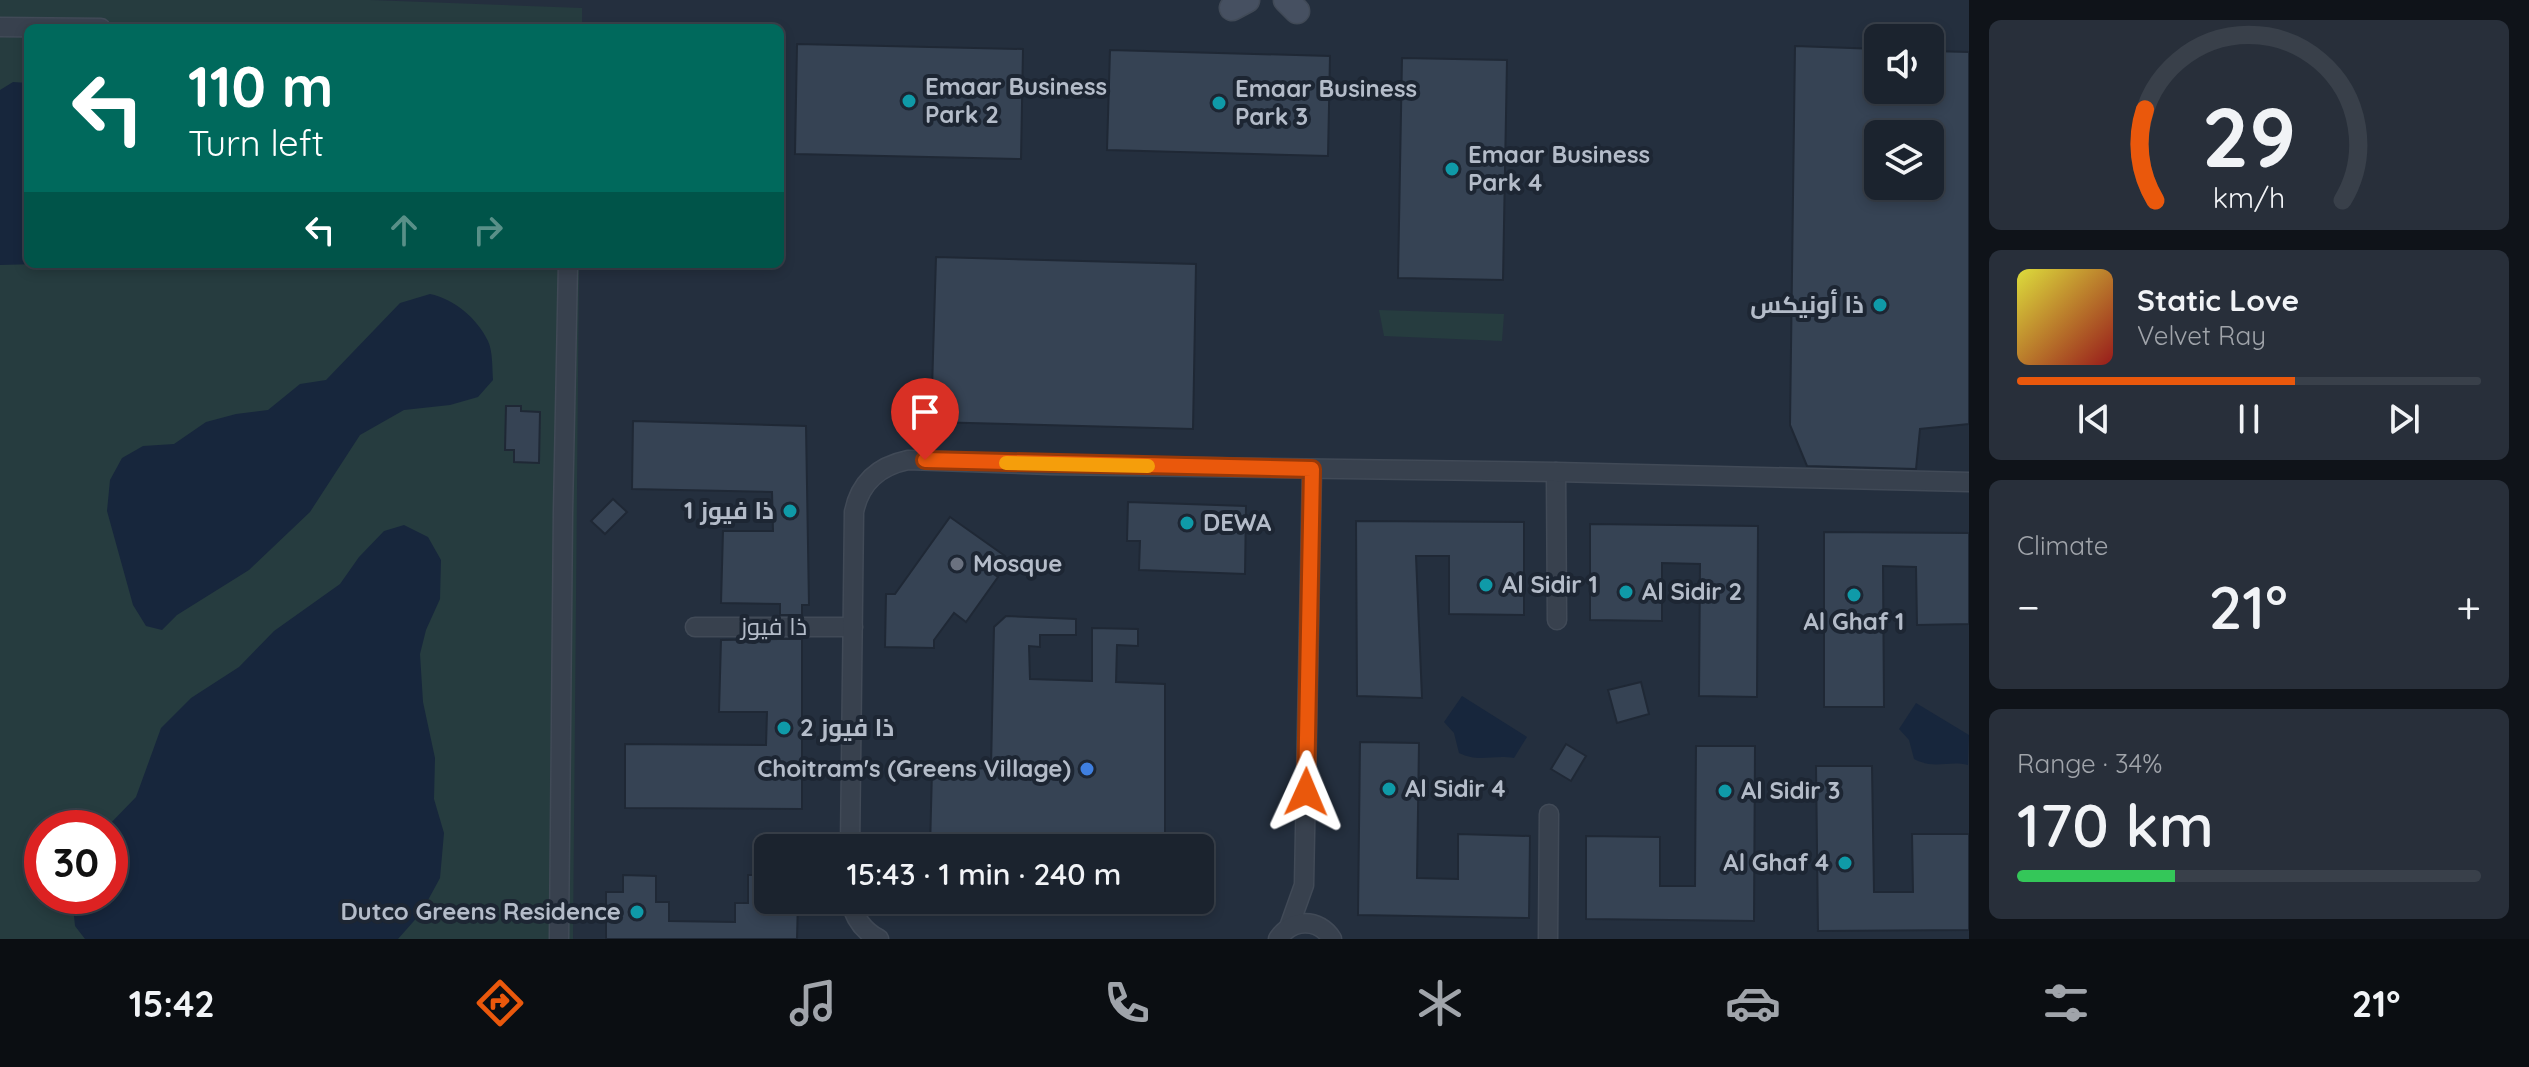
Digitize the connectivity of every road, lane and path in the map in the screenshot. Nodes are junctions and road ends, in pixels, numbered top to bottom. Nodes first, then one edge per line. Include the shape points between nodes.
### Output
1 (0, 27) edge
2 (24, 27) edge
3 (568, 268) edge
4 (1312, 469) junction
5 (1556, 472) junction
6 (1969, 482) edge
7 (1557, 620) dead end
8 (695, 627) dead end
9 (853, 627) junction
10 (1549, 814) dead end
11 (850, 834) edge
12 (1304, 885) junction
13 (854, 914) edge
14 (1280, 934) edge
15 (1330, 935) edge
16 (876, 937) edge
17 (559, 939) edge
18 (1548, 939) edge

1 - 2 street
3 - 17 street
4 - 5 street
4 - 9 street via 895,463 871,476 857,498
4 - 12 street
5 - 6 street
5 - 7 street
8 - 9 street, ذا فيوز
9 - 11 street
10 - 18 street
12 - 14 street
12 - 15 street
13 - 16 street
14 - 15 street via 1303,922

